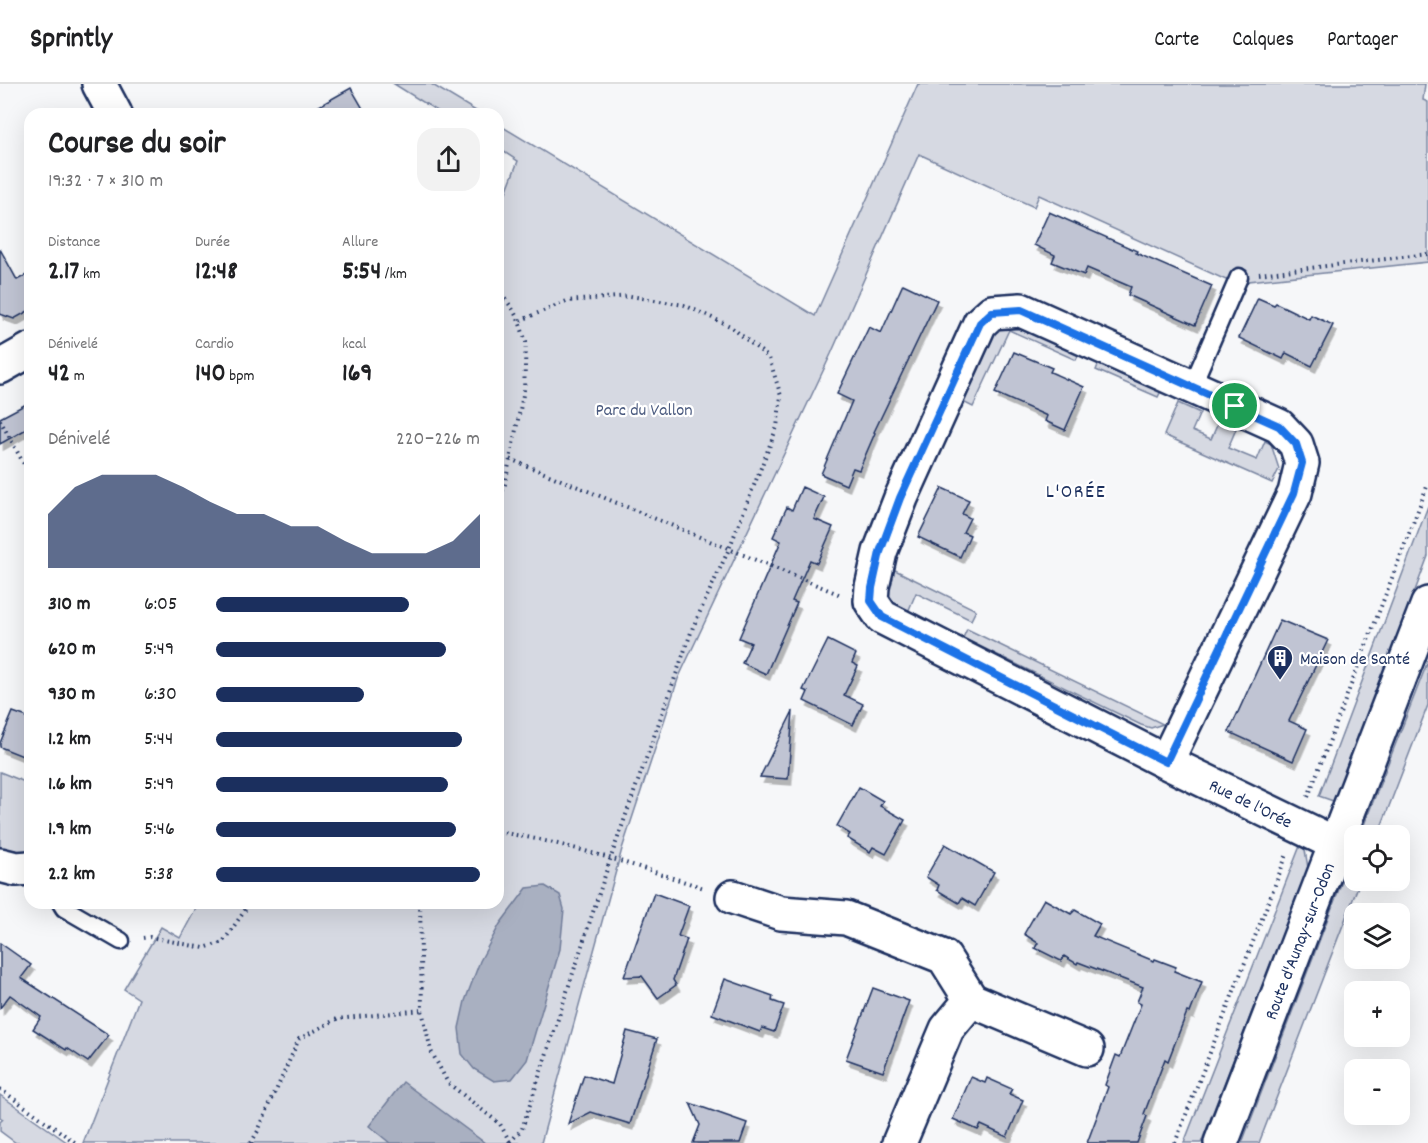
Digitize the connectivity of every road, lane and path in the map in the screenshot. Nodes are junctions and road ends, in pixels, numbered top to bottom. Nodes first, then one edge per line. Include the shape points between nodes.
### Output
1 (99, 84) edge
2 (112, 108) edge
3 (1428, 254) edge
4 (1239, 277) joint
5 (504, 297) edge
6 (519, 321) junction
7 (24, 353) edge
8 (0, 367) edge
9 (1192, 386) junction
10 (0, 420) edge
11 (510, 459) junction
12 (24, 464) edge
13 (1428, 484) edge
14 (504, 487) edge
15 (729, 549) junction
16 (871, 601) junction
17 (1428, 604) edge
18 (1166, 762) junction
19 (1306, 802) dead end
20 (504, 833) edge
21 (1336, 844) junction
22 (1287, 854) dead end
23 (611, 857) junction
24 (0, 865) edge
25 (24, 868) edge
26 (733, 897) joint
27 (66, 909) edge
28 (246, 909) edge
29 (420, 909) edge
30 (121, 941) joint
31 (971, 1000) junction
32 (422, 1010) junction
33 (1087, 1049) dead end
34 (0, 1089) edge
35 (510, 1142) edge
36 (76, 1143) edge
37 (251, 1143) edge
38 (899, 1143) edge
39 (1175, 1143) edge
40 (1221, 1143) edge

1 - 2 street
3 - 4 path
4 - 9 lane
5 - 6 path
6 - 11 path via 526,342 524,390
6 - 15 path via 567,301 630,296 684,305 730,326 769,358 781,396 777,427
7 - 8 street
9 - 16 street via 1021,310 992,312 980,323 900,498 880,552
9 - 18 street via 1279,426 1296,444 1302,463 1294,493
10 - 12 path
11 - 14 path
11 - 15 path
13 - 19 path
15 - 16 path via 840,595
15 - 23 path via 693,627
16 - 18 street, Rue de l'Orée via 882,617
17 - 21 street, Route d'Aunay-sur-Odon
18 - 21 street, Rue de l'Orée
20 - 23 path
21 - 40 street, Route d'Aunay-sur-Odon
22 - 39 path
23 - 26 path
23 - 35 path via 522,1129
24 - 25 street
26 - 31 street via 781,913 846,918 944,957
27 - 30 lane
28 - 30 path via 223,942 204,948 150,937
29 - 32 path
31 - 33 street
31 - 38 street via 948,1029
32 - 35 path via 431,1051 448,1083 500,1124
32 - 37 path via 337,1019 299,1039
34 - 36 path

